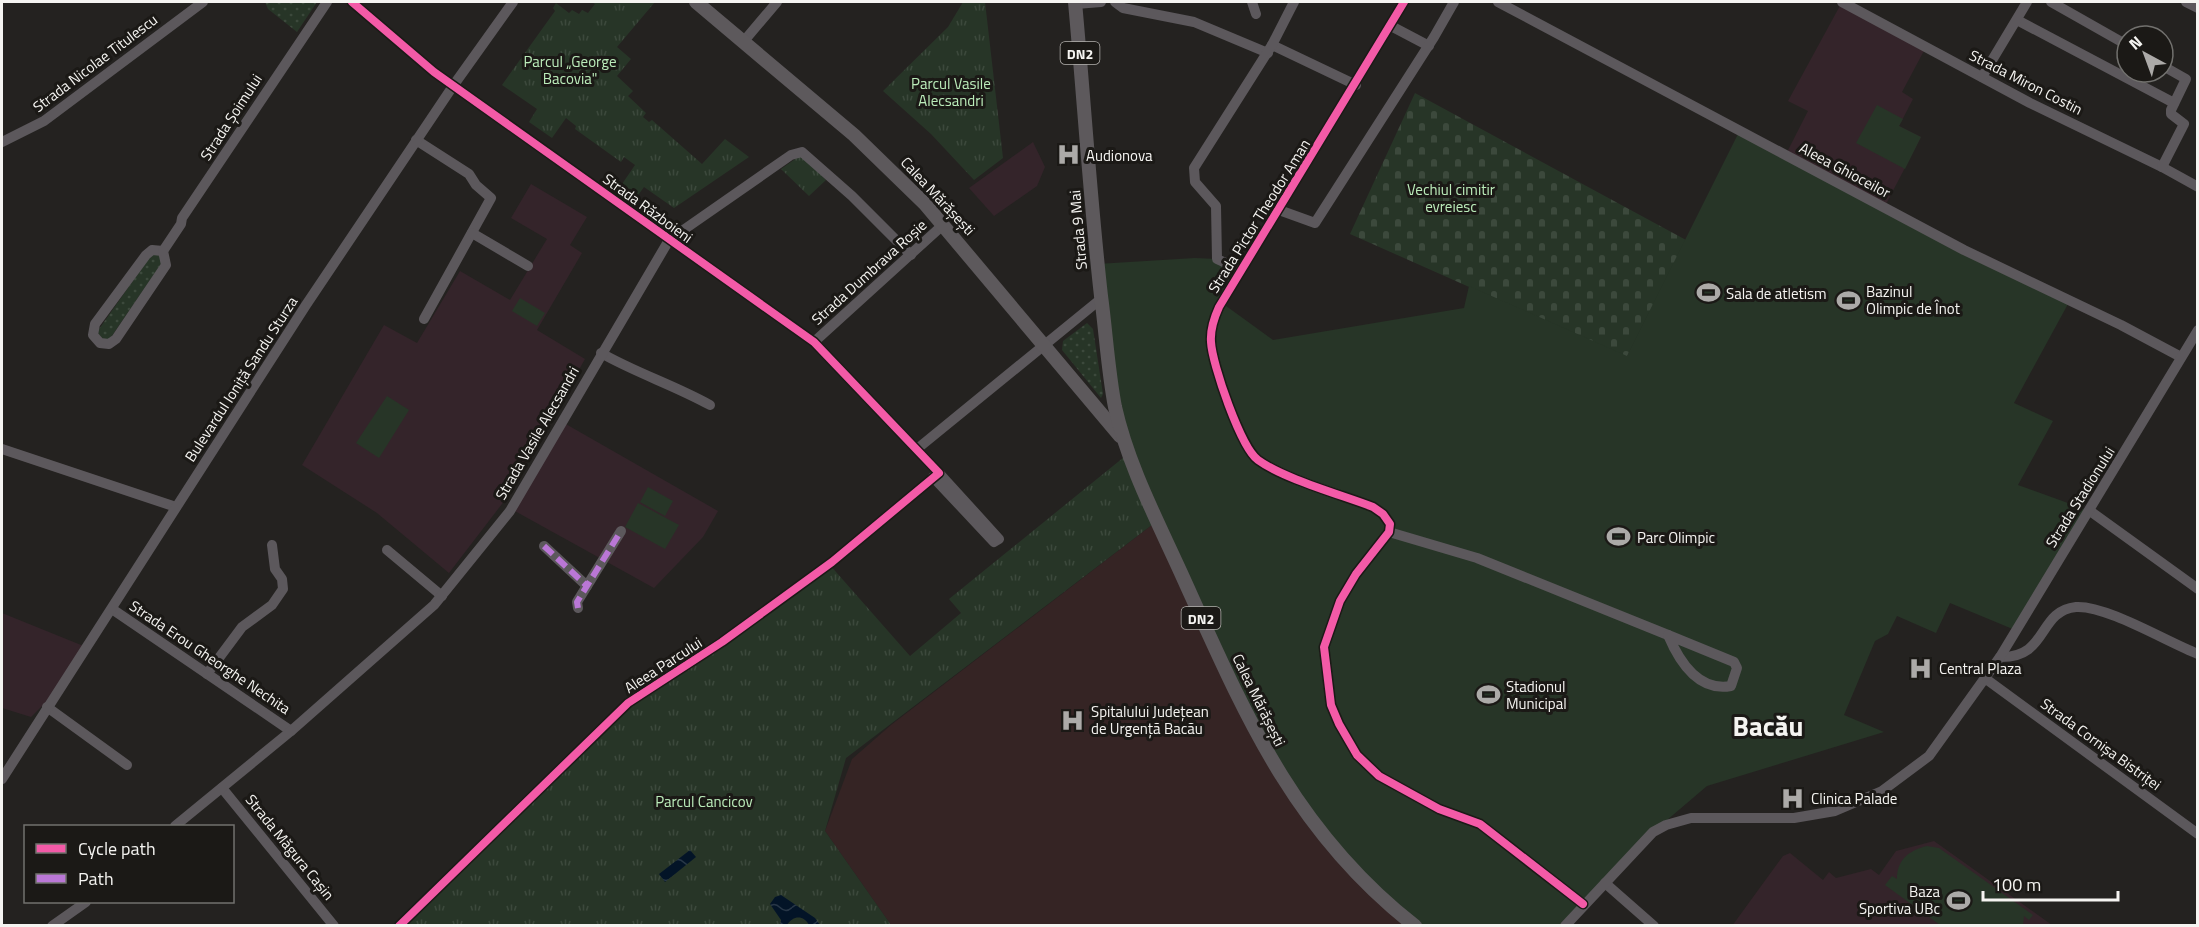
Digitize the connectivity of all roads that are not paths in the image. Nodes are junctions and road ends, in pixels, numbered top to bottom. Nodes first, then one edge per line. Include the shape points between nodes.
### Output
1 (203, 2) edge
2 (327, 2) edge
3 (352, 2) edge
4 (513, 2) edge
5 (696, 2) edge
6 (777, 2) edge
7 (1101, 2) edge
8 (1115, 2) edge
9 (1252, 2) edge
10 (1294, 2) edge
11 (1404, 2) edge
12 (1454, 2) edge
13 (1498, 2) edge
14 (1842, 2) edge
15 (2027, 2) edge
16 (2051, 2) edge
17 (2186, 2) edge
18 (1076, 3) edge
19 (2198, 8) edge
20 (1256, 14) dead end
21 (2017, 20) junction
22 (1391, 26) junction
23 (2115, 38) edge
24 (744, 41) junction
25 (1429, 46) junction
26 (1270, 49) junction
27 (2175, 73) edge
28 (1982, 77) junction
29 (1356, 85) junction
30 (453, 86) junction
31 (2174, 103) junction
32 (416, 140) junction
33 (2, 142) edge
34 (2162, 167) junction
35 (2198, 187) edge
36 (1279, 210) junction
37 (944, 224) junction
38 (472, 232) junction
39 (669, 240) junction
40 (163, 251) junction
41 (911, 255) junction
42 (528, 266) dead end
43 (1241, 270) junction
44 (1102, 298) junction
45 (424, 319) dead end
46 (2198, 330) edge
47 (814, 342) junction
48 (1043, 344) junction
49 (601, 353) junction
50 (2181, 357) junction
51 (710, 405) dead end
52 (1127, 448) junction
53 (2, 449) edge
54 (917, 449) junction
55 (936, 475) junction
56 (176, 507) junction
57 (2090, 511) junction
58 (621, 531) dead end
59 (1389, 532) junction
60 (272, 545) dead end
61 (544, 546) dead end
62 (387, 550) dead end
63 (587, 586) junction
64 (2198, 589) edge
65 (442, 596) junction
66 (578, 608) dead end
67 (112, 609) junction
68 (1668, 636) junction
69 (2198, 654) edge
70 (2000, 657) junction
71 (207, 674) junction
72 (1986, 679) junction
73 (47, 708) junction
74 (291, 731) junction
75 (127, 765) dead end
76 (2, 779) edge
77 (222, 788) junction
78 (177, 825) edge
79 (2198, 834) edge
80 (1605, 883) junction
81 (85, 903) edge
82 (1583, 904) junction
83 (51, 926) edge
84 (334, 926) edge
85 (399, 926) edge
86 (1414, 926) edge
87 (1565, 926) edge
88 (1654, 926) edge

1 - 33 street, Strada Nicolae Titulescu via 44,121
2 - 40 street, Strada Șoimului
3 - 30 street, Strada Războieni
4 - 30 street, Bulevardul Ioniță Sandu Sturza
5 - 24 main road, Calea Mărășești
6 - 24 street
7 - 18 street
8 - 26 street via 1123,8 1194,22
9 - 20 street
10 - 26 street
11 - 22 street, Strada Pictor Theodor Aman
12 - 25 street
13 - 50 street, Aleea Ghioceilor via 1964,250
14 - 28 street, Strada Miron Costin
15 - 21 street
16 - 23 street
17 - 19 street
18 - 44 main road, Strada 9 Mai / DN2
21 - 28 street
21 - 31 street
22 - 25 street
22 - 29 street, Strada Pictor Theodor Aman
24 - 37 main road, Calea Mărășești via 854,135
25 - 36 street via 1315,223
26 - 29 street
26 - 43 street via 1194,168 1195,182 1216,206 1217,259
27 - 31 street via 2186,80
28 - 34 street, Strada Miron Costin
29 - 36 street, Strada Pictor Theodor Aman
30 - 32 street, Bulevardul Ioniță Sandu Sturza
30 - 39 street, Strada Războieni
31 - 34 street via 2171,114 2184,124
32 - 38 street via 469,174 491,198
32 - 56 street, Bulevardul Ioniță Sandu Sturza
34 - 35 street, Strada Miron Costin
36 - 43 street, Strada Pictor Theodor Aman
37 - 41 street, Strada Dumbrava Roșie
37 - 48 main road, Calea Mărășești
38 - 42 street
38 - 45 street
39 - 41 street, Strada Vasile Alecsandri via 791,155 802,152
39 - 47 street, Strada Războieni
39 - 49 street, Strada Vasile Alecsandri
40 - 40 street, Strada Șoimului via 152,250 146,255 95,324 93,335 97,341 109,344 116,339 166,265
41 - 47 street, Strada Dumbrava Roșie
43 - 59 street, Strada Pictor Theodor Aman via 1219,307 1210,339 1215,369 1244,441 1264,464 1378,511 1390,524
44 - 48 street
44 - 52 main road, Strada 9 Mai / DN2 via 1112,389
46 - 50 street, Strada Stadionului
47 - 54 street, Strada Războieni
48 - 52 main road, Calea Mărășești
48 - 54 street
49 - 51 street
49 - 65 street, Strada Vasile Alecsandri via 510,511
50 - 57 street, Strada Stadionului
52 - 86 main road, Calea Mărășești / DN2 via 1231,683 1284,782 1343,860
53 - 56 street
54 - 55 street
55 - 55 street via 994,542 999,539
55 - 85 street, Aleea Parcului via 832,562 722,642 628,703
56 - 67 street, Bulevardul Ioniță Sandu Sturza
57 - 64 street
57 - 70 street, Strada Stadionului
58 - 63 street
59 - 68 street via 1477,558
59 - 82 street via 1340,601 1324,647 1331,705 1339,724 1357,755 1379,776 1439,809 1480,824
60 - 71 street via 283,589 272,605 242,627
61 - 63 street
62 - 65 street
63 - 66 street via 577,602
65 - 74 street, Strada Vasile Alecsandri
67 - 71 street, Strada Erou Gheorghe Nechita
67 - 73 street, Bulevardul Ioniță Sandu Sturza
68 - 68 street via 1688,671 1708,682 1731,686 1737,668 1734,662
69 - 70 street via 2111,615 2077,607 2062,610 2023,655
70 - 72 street, Strada Stadionului
71 - 74 street, Strada Erou Gheorghe Nechita
72 - 79 street, Strada Cornișa Bistriței
72 - 80 street, Strada Stadionului via 1929,756 1882,791 1811,817 1678,820 1653,832
73 - 75 street
73 - 76 street, Bulevardul Ioniță Sandu Sturza
74 - 77 street, Strada Vasile Alecsandri
77 - 78 street, Strada Vasile Alecsandri
77 - 84 street, Strada Măgura Cașin
80 - 82 street, Strada Stadionului
80 - 88 street
81 - 83 street
82 - 87 street, Strada Stadionului

